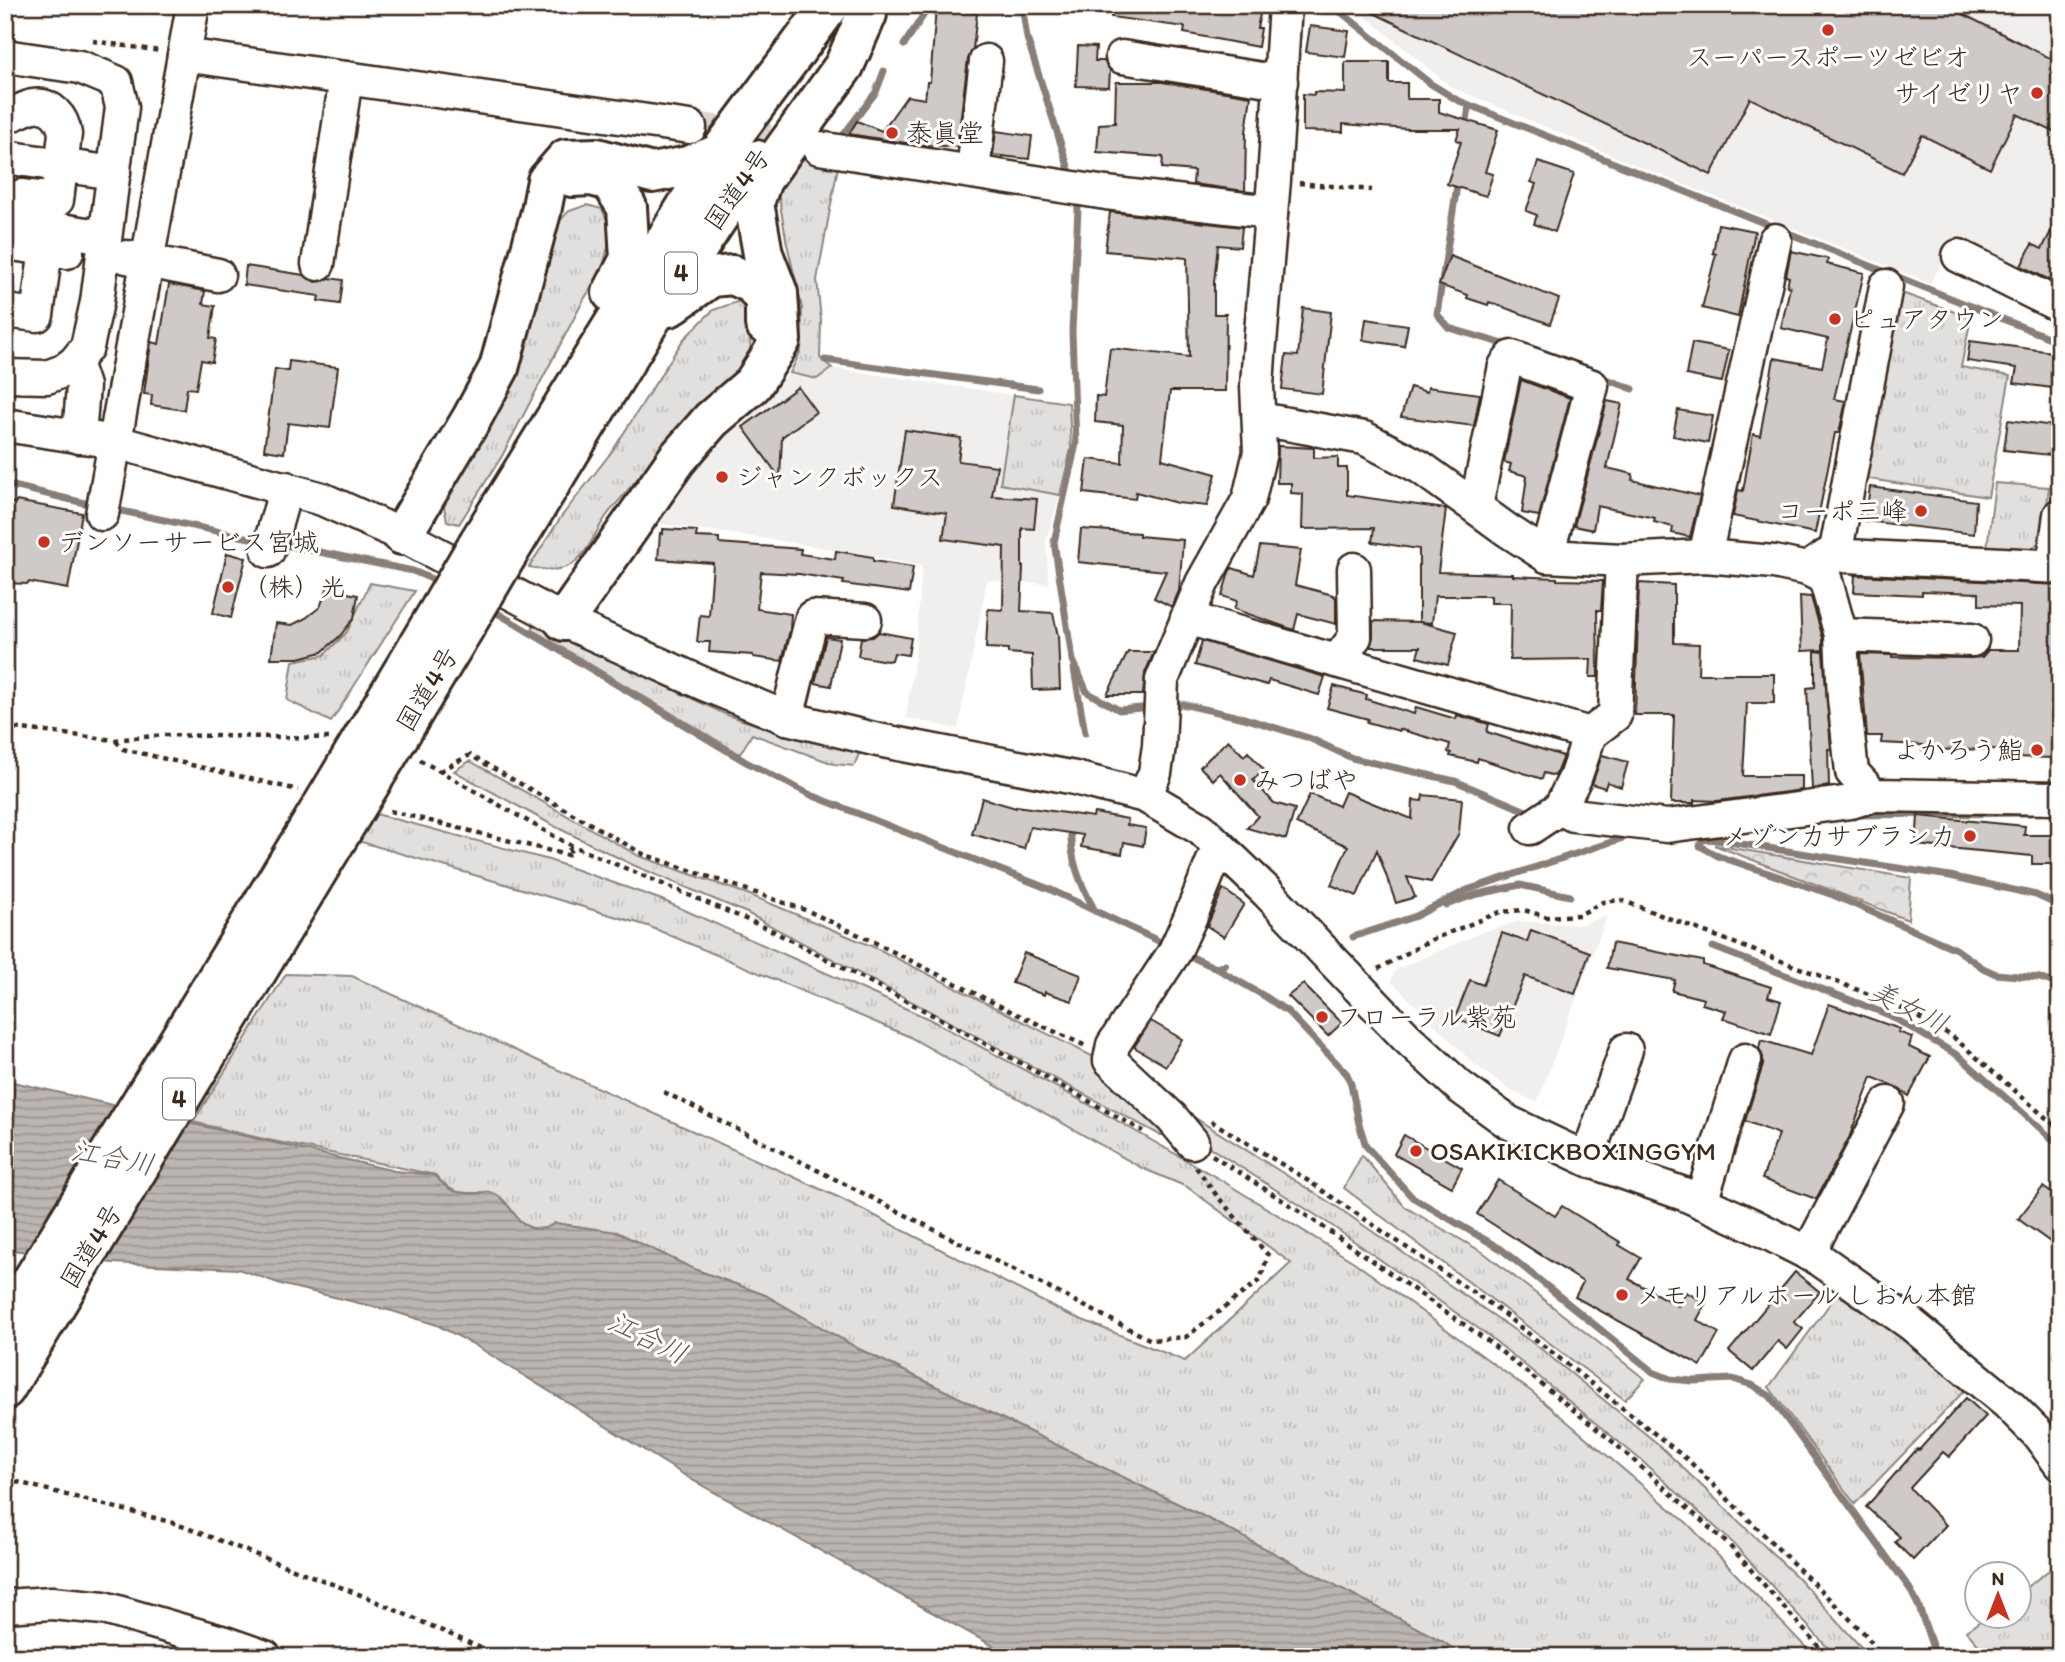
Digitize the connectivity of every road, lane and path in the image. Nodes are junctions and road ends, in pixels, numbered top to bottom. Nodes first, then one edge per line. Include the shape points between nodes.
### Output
1 (193, 5) edge
2 (830, 5) edge
3 (1285, 5) edge
4 (871, 10) edge
5 (184, 55) junction
6 (5, 56) edge
7 (1122, 57) dead end
8 (986, 61) dead end
9 (5, 71) edge
10 (346, 78) junction
11 (1281, 82) junction
12 (5, 116) edge
13 (690, 127) tunnel mouth
14 (819, 148) tunnel mouth
15 (719, 154) junction
16 (61, 165) junction
17 (7, 168) edge
18 (973, 171) junction
19 (106, 172) junction
20 (1274, 180) junction
21 (1373, 190) dead end
22 (541, 212) junction
23 (1272, 212) junction
24 (10, 229) edge
25 (1775, 240) dead end
26 (98, 246) junction
27 (46, 249) junction
28 (1959, 256) dead end
29 (148, 261) junction
30 (318, 264) dead end
31 (218, 275) dead end
32 (1885, 286) dead end
33 (2060, 306) edge
34 (5, 311) edge
35 (649, 322) junction
36 (5, 357) edge
37 (75, 362) junction
38 (5, 376) edge
39 (753, 384) junction
40 (554, 419) junction
41 (1260, 419) junction
42 (5, 425) edge
43 (79, 437) junction
44 (116, 442) junction
45 (286, 488) junction
46 (1476, 506) junction
47 (102, 514) dead end
48 (2060, 516) edge
49 (402, 535) junction
50 (272, 538) dead end
51 (493, 548) junction
52 (1547, 556) junction
53 (1705, 556) junction
54 (1622, 560) junction
55 (1821, 562) junction
56 (2056, 566) edge
57 (1354, 569) dead end
58 (1187, 618) junction
59 (865, 620) dead end
60 (564, 621) junction
61 (1841, 635) junction
62 (1972, 640) dead end
63 (1338, 661) junction
64 (787, 718) junction
65 (5, 727) edge
66 (1590, 734) junction
67 (334, 738) dead end
68 (115, 740) junction
69 (416, 758) dead end
70 (439, 771) junction
71 (1873, 795) junction
72 (1145, 796) junction
73 (2060, 798) edge
74 (342, 803) junction
75 (568, 844) junction
76 (1219, 846) junction
77 (1355, 984) junction
78 (1626, 1050) dead end
79 (1110, 1060) junction
80 (1745, 1060) dead end
81 (664, 1092) dead end
82 (1888, 1103) dead end
83 (1199, 1130) junction
84 (2060, 1130) edge
85 (1145, 1132) dead end
86 (1587, 1159) junction
87 (1701, 1202) junction
88 (1808, 1254) junction
89 (5, 1325) edge
90 (5, 1389) edge
91 (2060, 1464) edge
92 (6, 1479) edge
93 (5, 1606) edge
94 (265, 1657) edge
95 (501, 1657) edge
96 (1828, 1657) edge
97 (1884, 1657) edge

1 - 5 street
2 - 15 highway, 国道4号 / 4
3 - 11 street
4 - 35 highway, 国道4号 / 4 via 748,171
4 - 39 highway via 844,66 762,180 754,203 763,254 778,293 781,340
5 - 10 street
5 - 29 street
6 - 19 street via 80,67 116,82 122,107
7 - 11 street
8 - 18 street
9 - 19 street via 66,79 94,96 104,108
10 - 13 street
10 - 30 street
11 - 20 street
12 - 16 street via 43,106 59,116 65,134
14 - 18 street
15 - 22 highway via 652,173 597,158 566,159 547,181
15 - 40 highway, 国道4号 / 4
16 - 17 street
16 - 19 street
16 - 24 street via 57,200 21,196
18 - 23 street via 1106,193
19 - 26 street
20 - 21 path
20 - 23 street
22 - 40 highway via 570,177 610,181 627,207 631,259 571,366
22 - 49 highway via 499,368
23 - 41 street via 1257,386
24 - 26 street
24 - 27 street
25 - 53 street
26 - 27 street
26 - 29 street
26 - 36 street via 71,344 57,357
26 - 37 street via 97,302 87,347
27 - 34 street via 37,315
28 - 33 street
29 - 31 street
29 - 44 street
32 - 55 street
35 - 39 highway via 711,277 733,275 753,284 765,300 765,341
35 - 51 highway, 国道4号 / 4
37 - 38 street via 47,377
37 - 43 street via 83,386
39 - 60 highway via 677,459
40 - 51 highway, 国道4号 / 4
41 - 46 street via 1364,438 1420,467
41 - 58 street via 1260,452 1249,499
42 - 43 street
43 - 44 street
44 - 45 street
44 - 47 street
45 - 49 street
45 - 50 street
46 - 52 street
46 - 52 street via 1504,366 1512,357 1592,386
48 - 56 street
49 - 60 street
51 - 74 highway, 国道4号 / 4, bridge
52 - 54 street
53 - 54 street
53 - 55 street
54 - 66 street via 1615,715
55 - 56 street
55 - 61 street
57 - 63 street via 1355,637
58 - 63 street
58 - 72 street via 1162,680 1155,773
59 - 64 street via 812,617
60 - 64 street
61 - 62 street
61 - 71 street via 1852,772
63 - 66 street
64 - 72 street
65 - 68 path
66 - 71 street via 1574,778 1547,816 1667,826 1851,802
67 - 68 path via 163,735
68 - 74 path via 123,749
69 - 70 path
70 - 75 path
70 - 79 path via 471,755 643,854 808,911
71 - 73 street
72 - 76 street via 1201,829
74 - 75 path via 571,856
74 - 89 highway, 国道4号 / 4
74 - 90 highway, 国道4号 / 4
75 - 85 path via 769,929
76 - 77 street
76 - 79 street via 1174,953 1113,1045
77 - 84 path via 1431,940 1500,912 1579,915 1603,902 1620,900 1892,1003 1952,1036
77 - 86 street via 1469,1094 1508,1122
78 - 86 street
79 - 83 street via 1172,1118
80 - 87 street
81 - 83 path via 1151,1340 1186,1337 1260,1280 1268,1255 1177,1140
82 - 88 street
83 - 96 path via 1310,1218 1488,1341 1613,1442 1729,1545
83 - 97 path via 1301,1176 1496,1308 1677,1451
86 - 87 street
87 - 88 street
88 - 91 street via 1911,1324 2007,1403
92 - 95 path via 174,1523 366,1597
93 - 94 street via 52,1603 104,1608

